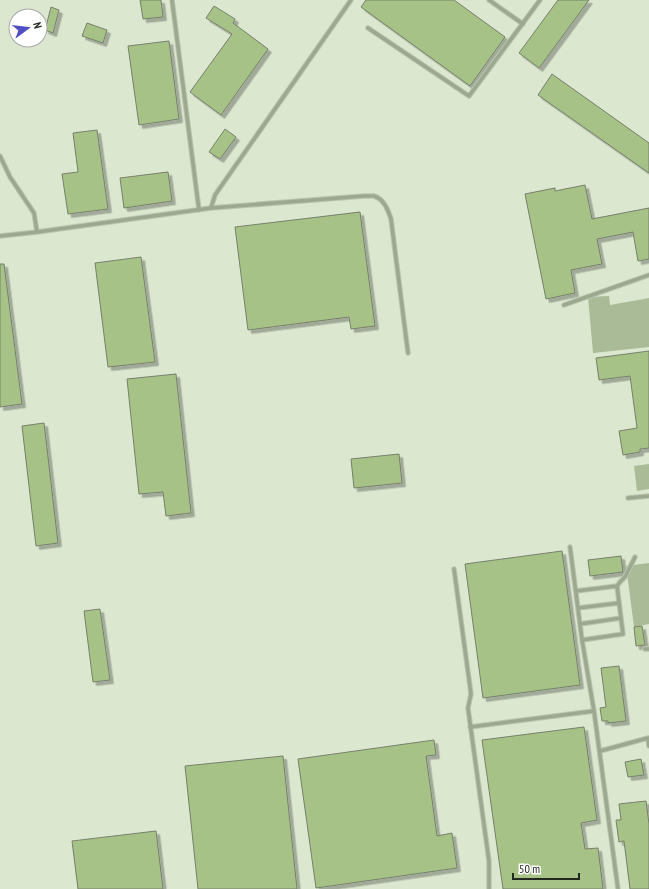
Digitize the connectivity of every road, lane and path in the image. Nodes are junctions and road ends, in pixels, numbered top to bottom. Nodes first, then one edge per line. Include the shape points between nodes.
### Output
1 (172, 0) edge
2 (351, 0) edge
3 (489, 0) edge
4 (540, 0) edge
5 (523, 24) junction
6 (368, 28) dead end
7 (0, 156) edge
8 (211, 208) junction
9 (199, 210) junction
10 (37, 232) junction
11 (0, 236) edge
12 (649, 275) edge
13 (564, 305) dead end
14 (408, 353) dead end
15 (649, 496) edge
16 (628, 498) dead end
17 (570, 547) dead end
18 (635, 557) dead end
19 (454, 569) dead end
20 (617, 586) junction
21 (576, 591) junction
22 (619, 604) junction
23 (578, 608) junction
24 (621, 618) junction
25 (580, 624) junction
26 (582, 640) junction
27 (594, 711) junction
28 (470, 727) junction
29 (648, 738) edge
30 (649, 746) edge
31 (600, 751) junction
32 (489, 889) edge
33 (618, 889) edge

1 - 9 lane
2 - 8 lane via 215,195
3 - 5 lane
4 - 5 lane
5 - 6 lane via 469,96
7 - 10 lane via 10,177 34,213
8 - 9 lane
8 - 14 lane via 364,196 375,196 382,201 391,220
9 - 10 lane
10 - 11 lane
12 - 13 lane
15 - 16 lane
17 - 21 lane
18 - 20 lane via 626,577
19 - 28 lane via 471,694 468,708
20 - 21 lane
20 - 22 lane
21 - 23 lane
22 - 23 lane
22 - 24 lane
23 - 25 lane
24 - 25 lane
24 - 26 lane via 623,634
25 - 26 lane
26 - 27 lane
27 - 28 lane
27 - 31 lane
28 - 32 lane via 489,861
29 - 30 lane
29 - 31 lane
31 - 33 lane

